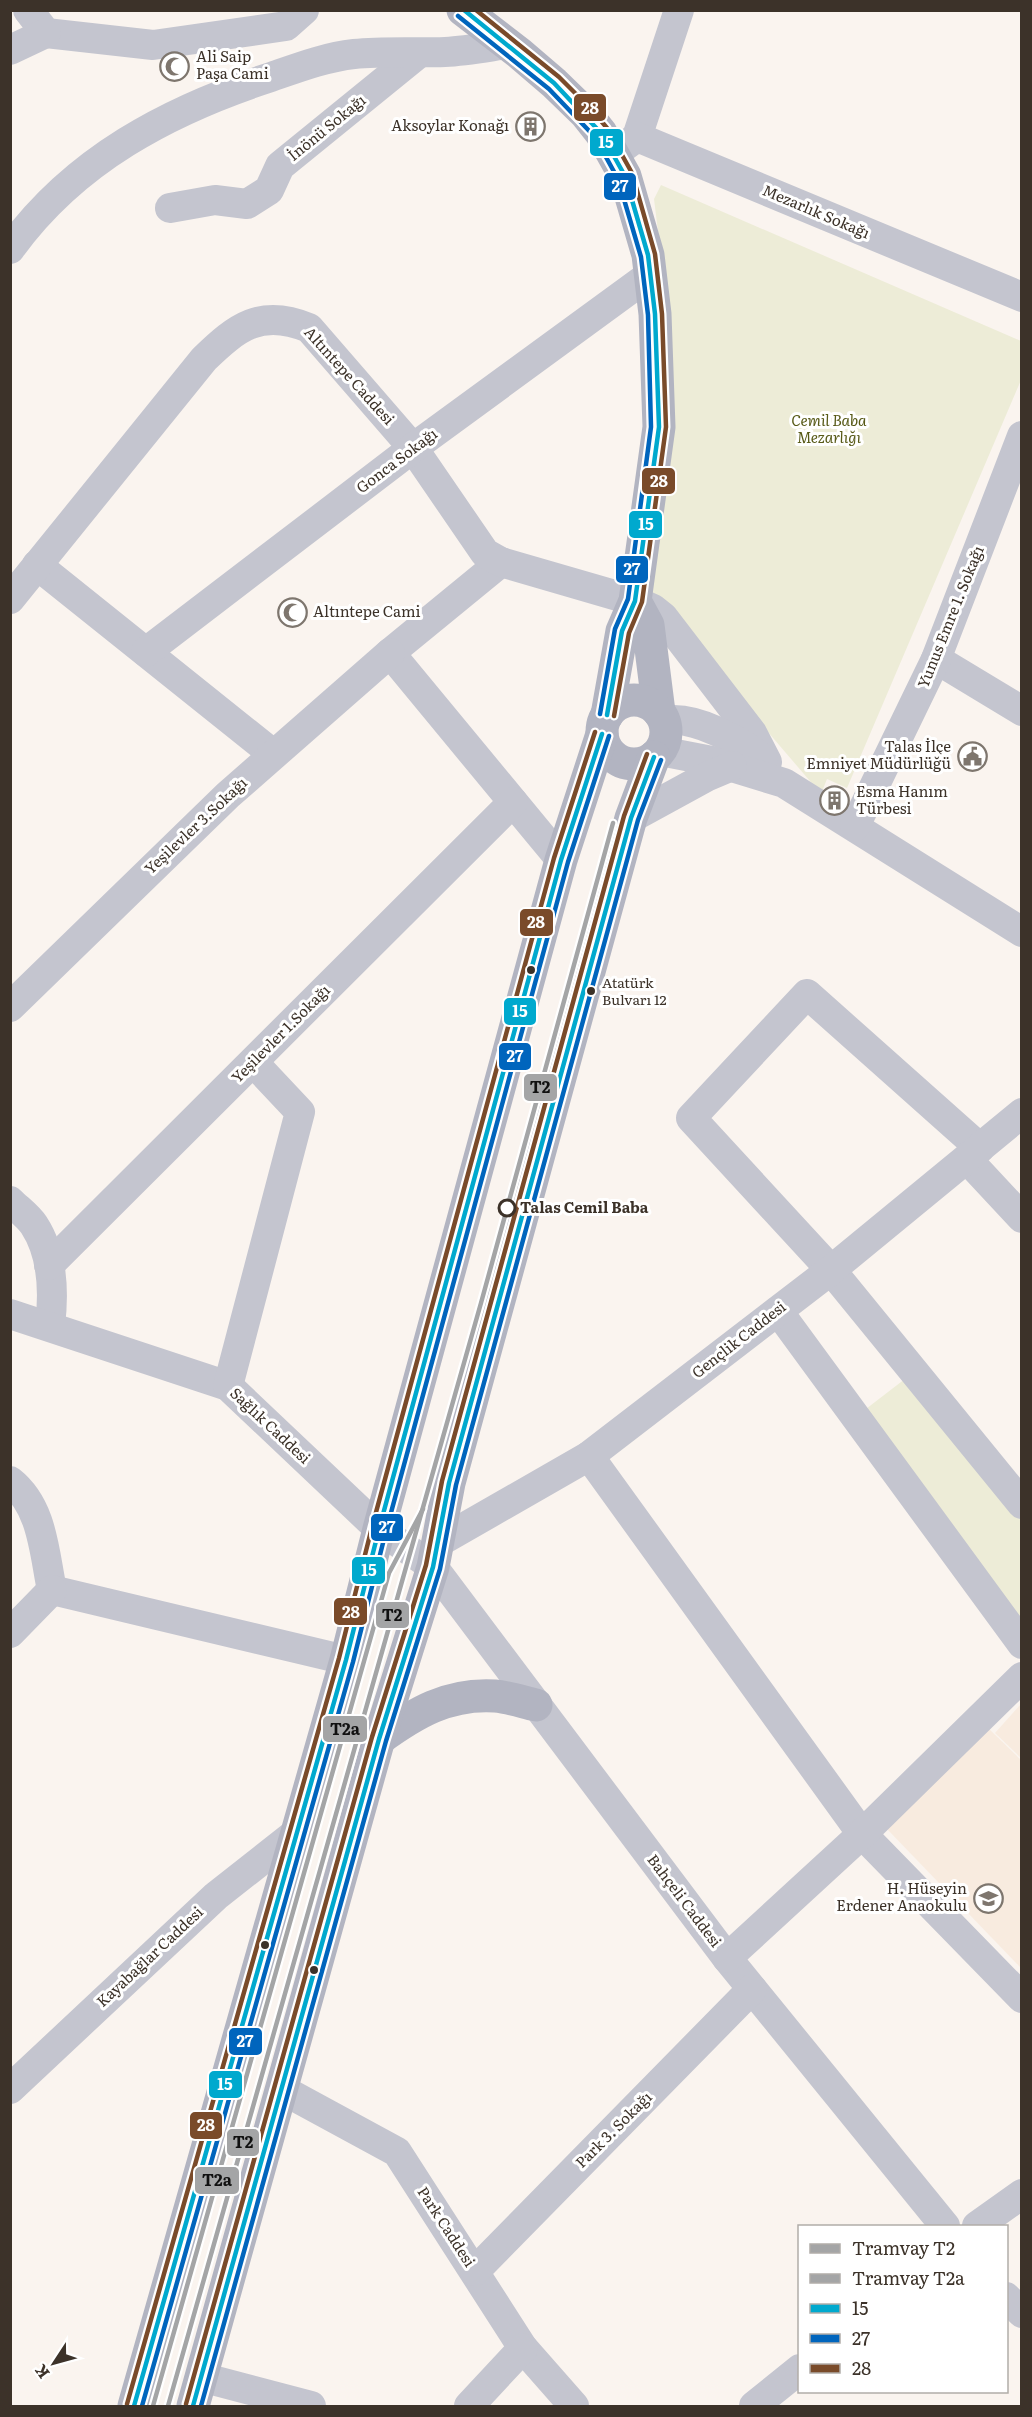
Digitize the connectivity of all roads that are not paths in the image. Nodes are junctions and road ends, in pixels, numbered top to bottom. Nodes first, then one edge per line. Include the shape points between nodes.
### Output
1 (304, 10) edge
2 (463, 10) edge
3 (679, 10) edge
4 (37, 22) edge
5 (508, 44) junction
6 (10, 50) edge
7 (419, 53) junction
8 (626, 146) junction
9 (170, 208) dead end
10 (10, 249) edge
11 (651, 274) junction
12 (1022, 297) edge
13 (1022, 436) edge
14 (413, 448) junction
15 (501, 562) junction
16 (37, 565) junction
17 (10, 598) edge
18 (635, 601) junction
19 (146, 652) junction
20 (390, 653) junction
21 (936, 660) junction
22 (1022, 711) edge
23 (604, 725) junction
24 (660, 736) junction
25 (273, 754) junction
26 (732, 766) junction
27 (776, 773) junction
28 (513, 802) junction
29 (631, 818) junction
30 (855, 826) junction
31 (561, 860) junction
32 (1022, 932) edge
33 (10, 1007) edge
34 (253, 1062) junction
35 (1022, 1113) edge
36 (973, 1154) junction
37 (10, 1201) edge
38 (1022, 1218) edge
39 (48, 1265) junction
40 (831, 1270) junction
41 (778, 1311) junction
42 (10, 1314) edge
43 (50, 1326) junction
44 (228, 1386) junction
45 (589, 1456) junction
46 (10, 1481) edge
47 (1022, 1504) edge
48 (379, 1528) junction
49 (436, 1554) junction
50 (52, 1590) junction
51 (10, 1633) edge
52 (1022, 1644) edge
53 (346, 1660) junction
54 (1022, 1677) edge
55 (536, 1705) junction
56 (379, 1739) junction
57 (296, 1833) junction
58 (862, 1834) junction
59 (727, 1958) junction
60 (752, 1989) junction
61 (1022, 1998) edge
62 (12, 2083) edge
63 (281, 2089) junction
64 (1022, 2194) edge
65 (944, 2225) edge
66 (978, 2225) edge
67 (475, 2271) junction
68 (1008, 2299) edge
69 (1022, 2313) edge
70 (523, 2348) junction
71 (798, 2371) edge
72 (197, 2392) edge
73 (134, 2406) edge
74 (311, 2406) edge
75 (469, 2406) edge
76 (574, 2406) edge
77 (754, 2406) edge

1 - 4 street via 286,26 153,45
2 - 5 main road
3 - 8 street
4 - 6 street
5 - 7 street
5 - 8 main road via 571,98 591,121
7 - 9 street, İnönü Sokağı via 280,166 274,183 263,196 247,204 215,200
7 - 10 street via 353,54 247,85 168,117 82,173 44,208
8 - 11 main road via 633,198
8 - 12 street, Mezarlık Sokağı
11 - 14 street, Gonca Sokağı
11 - 18 main road via 659,427
13 - 21 street, Yunus Emre 1. Sokağı
14 - 15 street, Altıntepe Caddesi via 484,553
14 - 16 street, Altıntepe Caddesi via 309,327 273,319 247,324 204,359
14 - 19 street, Gonca Sokağı
15 - 18 street, Altıntepe Caddesi
15 - 20 street, Yeşilevler 3.Sokağı
16 - 17 street, Altıntepe Caddesi
16 - 19 street
18 - 23 main road via 622,631
18 - 24 main road via 648,625
18 - 27 street, Altıntepe Caddesi via 663,617 752,733
19 - 25 street
20 - 25 street, Yeşilevler 3.Sokağı
20 - 28 street
21 - 22 street
21 - 30 street, Yunus Emre 1. Sokağı
23 - 24 main road via 622,702 632,700 652,705
23 - 24 main road via 608,750 621,761 638,764
23 - 31 main road
24 - 26 street
24 - 27 street via 684,719 735,740
24 - 29 main road
25 - 33 street, Yeşilevler 3.Sokağı
26 - 27 street
26 - 29 street
27 - 30 street
28 - 31 street
28 - 34 street, Yeşilevler 1.Sokağı
29 - 49 main road via 453,1472
30 - 32 street
31 - 48 main road
34 - 39 street, Yeşilevler 1.Sokağı
34 - 44 street via 300,1112
35 - 36 street, Gençlik Caddesi
36 - 38 street
36 - 40 street, Gençlik Caddesi
36 - 40 street via 807,994 691,1118
37 - 39 street via 33,1224
39 - 43 street via 52,1290
40 - 41 street, Gençlik Caddesi
40 - 47 street
41 - 45 street, Gençlik Caddesi
41 - 52 street
42 - 43 street, Sağlık Caddesi
43 - 44 street, Sağlık Caddesi
44 - 48 street, Sağlık Caddesi
45 - 49 street, Gençlik Caddesi
45 - 58 street
46 - 50 street via 36,1513
48 - 49 street, Sağlık Caddesi
48 - 53 main road
49 - 55 street, Bahçeli Caddesi
49 - 56 main road
50 - 51 street
50 - 53 street
53 - 57 main road
54 - 58 street
55 - 56 main road via 495,1696 453,1699 413,1714
55 - 59 street, Bahçeli Caddesi
56 - 63 main road
57 - 62 street, Kayabağlar Caddesi via 216,1896
57 - 73 main road
58 - 59 street
58 - 61 street
59 - 60 street, Bahçeli Caddesi
60 - 65 street, Bahçeli Caddesi
60 - 67 street, Park 3. Sokağı
63 - 67 street, Park Caddesi via 397,2152
63 - 72 main road
64 - 66 street
67 - 70 street, Park Caddesi
68 - 69 street
70 - 75 street
70 - 76 street, Park Caddesi
71 - 77 street
72 - 74 street

